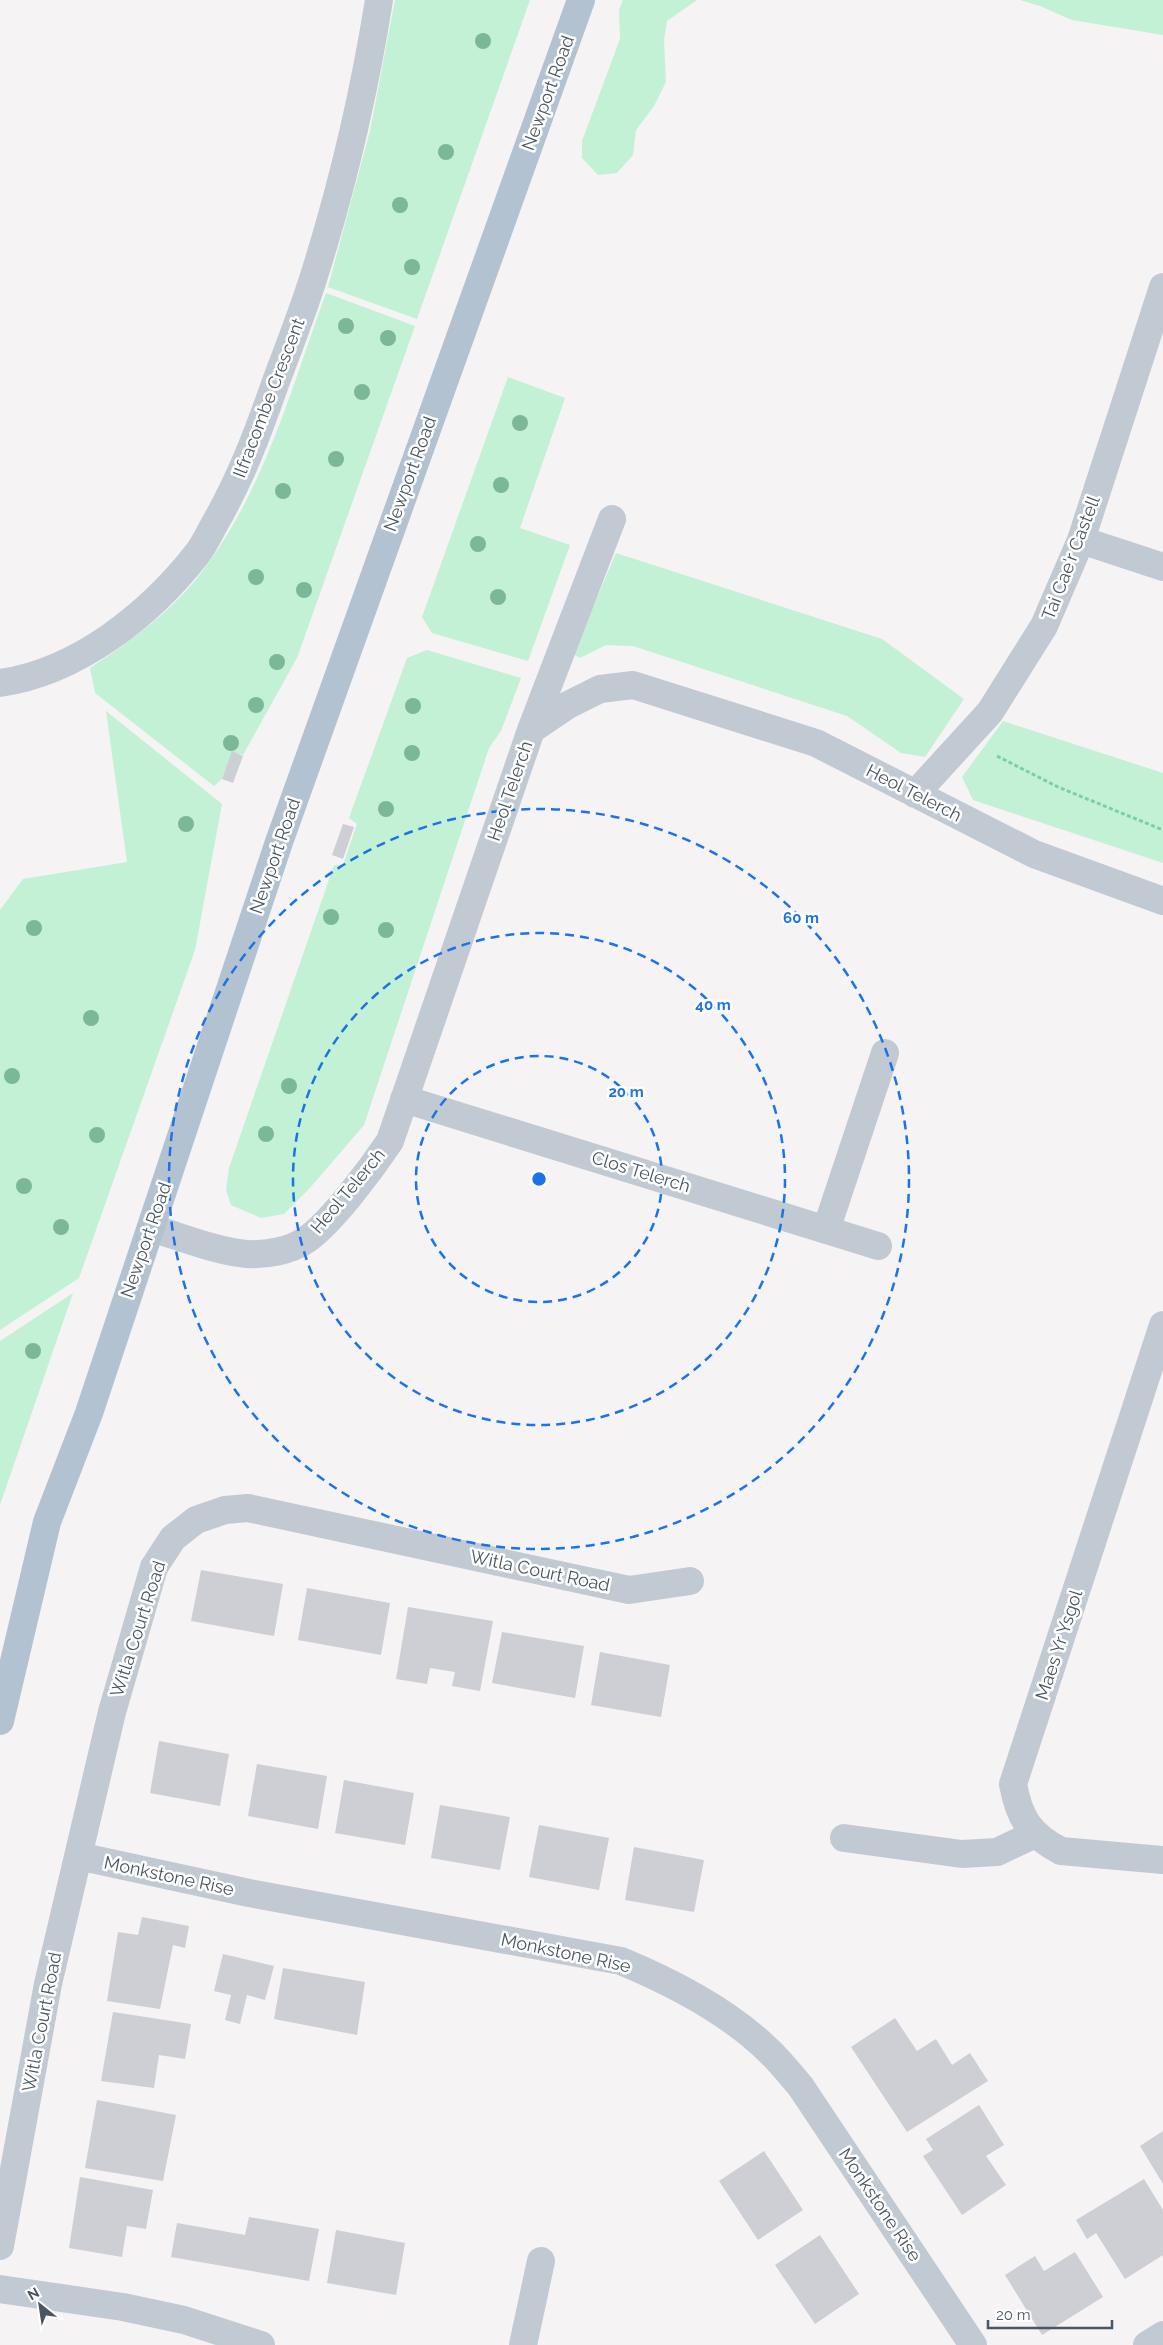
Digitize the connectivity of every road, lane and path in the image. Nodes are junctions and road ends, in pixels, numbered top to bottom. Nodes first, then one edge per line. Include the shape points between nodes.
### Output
1 (379, 0) edge
2 (582, 0) edge
3 (1163, 287) edge
4 (612, 519) dead end
5 (1081, 540) junction
6 (1163, 567) edge
7 (0, 683) edge
8 (531, 730) junction
9 (966, 738) junction
10 (915, 794) junction
11 (1163, 830) edge
12 (1163, 900) edge
13 (885, 1053) dead end
14 (404, 1099) junction
15 (151, 1228) junction
16 (826, 1230) junction
17 (878, 1246) dead end
18 (1163, 1325) edge
19 (690, 1581) dead end
20 (0, 1721) edge
21 (1035, 1834) junction
22 (844, 1838) dead end
23 (78, 1856) junction
24 (1163, 1860) edge
25 (0, 2246) edge
26 (541, 2261) dead end
27 (0, 2289) edge
28 (1163, 2335) edge
29 (261, 2345) edge
30 (523, 2345) edge
31 (973, 2345) edge
32 (1147, 2345) edge

1 - 7 street, Ilfracombe Crescent via 360,103 329,228 247,463 226,504 198,552 175,580 110,636 81,655 44,672
2 - 15 main road, Newport Road via 283,833
3 - 5 street, Tai Cae'r Castell
4 - 8 street
5 - 6 street
5 - 9 street, Tai Cae'r Castell via 1044,626 990,712
8 - 10 street, Heol Telerch via 568,705 600,689 633,685 816,743
8 - 14 street, Heol Telerch
9 - 10 street, Tai Cae'r Castell
9 - 11 path via 1058,787
10 - 12 street, Heol Telerch via 1034,854
13 - 16 street
14 - 15 street, Heol Telerch via 390,1141 375,1163 306,1240 284,1250 246,1254
14 - 16 street, Clos Telerch
15 - 20 main road, Newport Road via 89,1413 48,1522
16 - 17 street, Clos Telerch
18 - 21 street, Maes Yr Ysgol via 1013,1784 1017,1804
19 - 23 street, Witla Court Road via 629,1590 248,1508 225,1510 196,1520 173,1538 154,1567 112,1712
21 - 22 street via 997,1852 962,1854
21 - 24 street, Maes Yr Ysgol via 1061,1851
23 - 25 street, Witla Court Road via 48,1984
23 - 31 street, Monkstone Rise via 249,1893 621,1961 658,1976 743,2029 770,2052 802,2087
26 - 30 street
27 - 29 street via 175,2318
28 - 32 street

